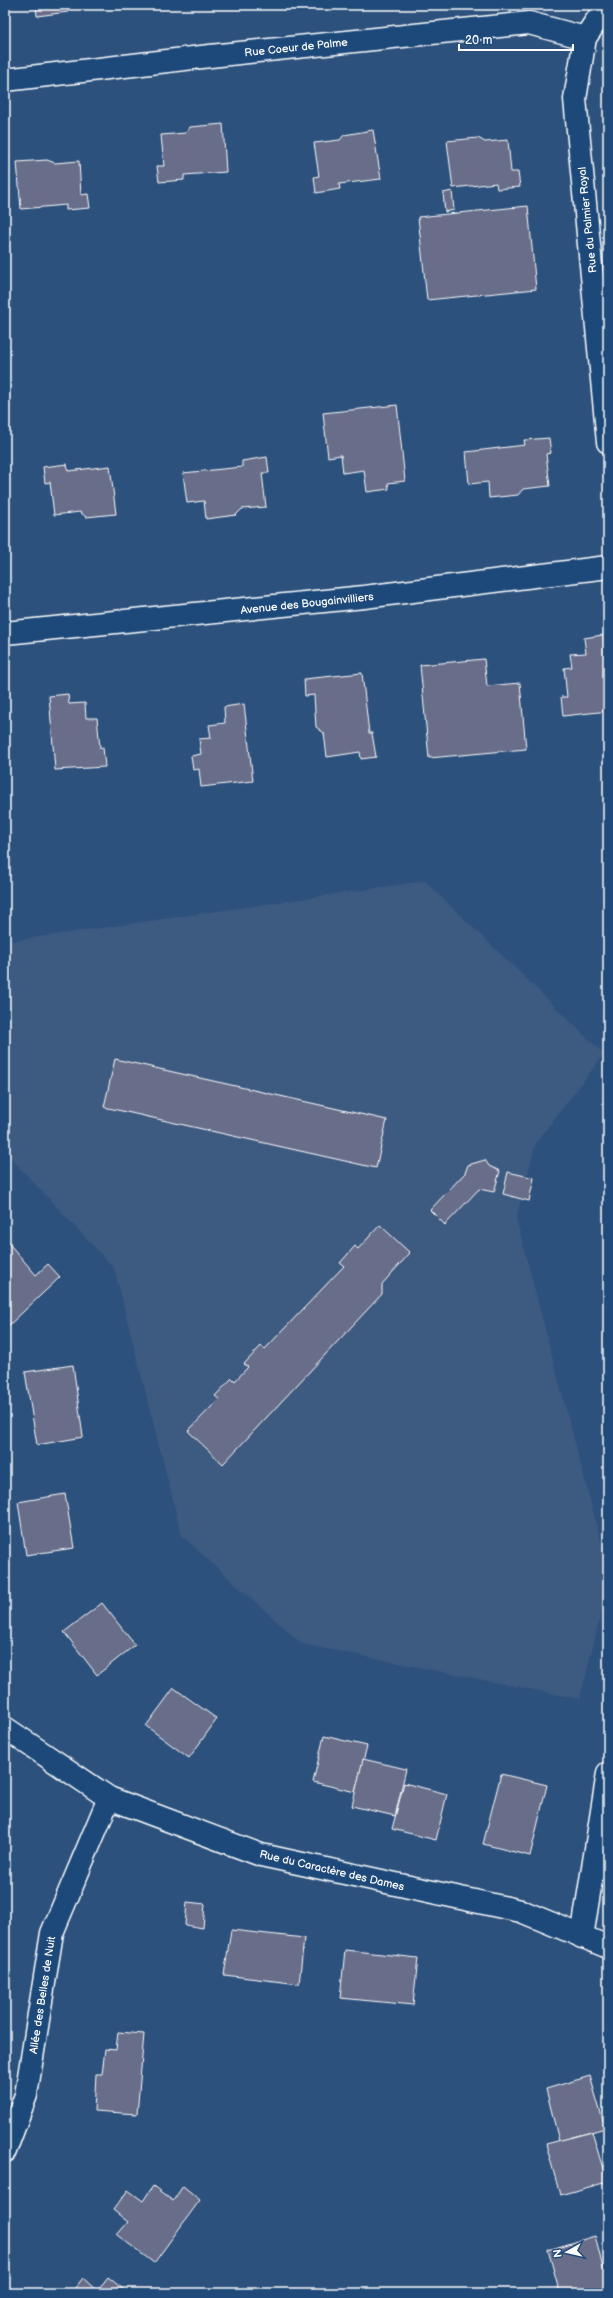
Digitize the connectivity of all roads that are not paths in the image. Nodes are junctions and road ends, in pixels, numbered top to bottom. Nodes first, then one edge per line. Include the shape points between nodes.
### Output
1 (607, 5) edge
2 (585, 38) junction
3 (5, 80) edge
4 (608, 442) edge
5 (608, 566) edge
6 (5, 633) edge
7 (5, 1728) edge
8 (608, 1773) edge
9 (109, 1798) junction
10 (582, 1937) junction
11 (608, 1947) edge
12 (5, 2151) edge

1 - 2 street, Rue du Palmier Royal
2 - 3 street, Rue Coeur de Palme via 529,24 210,56
2 - 4 street, Rue du Palmier Royal via 575,99
5 - 6 street, Avenue des Bougainvilliers via 364,597
7 - 9 street, Rue du Caractère des Dames
8 - 10 street
9 - 10 street, Rue du Caractère des Dames via 262,1855 521,1911
9 - 12 street, Allée des Belles de Nuit via 52,1933 26,2095
10 - 11 street, Rue du Caractère des Dames

